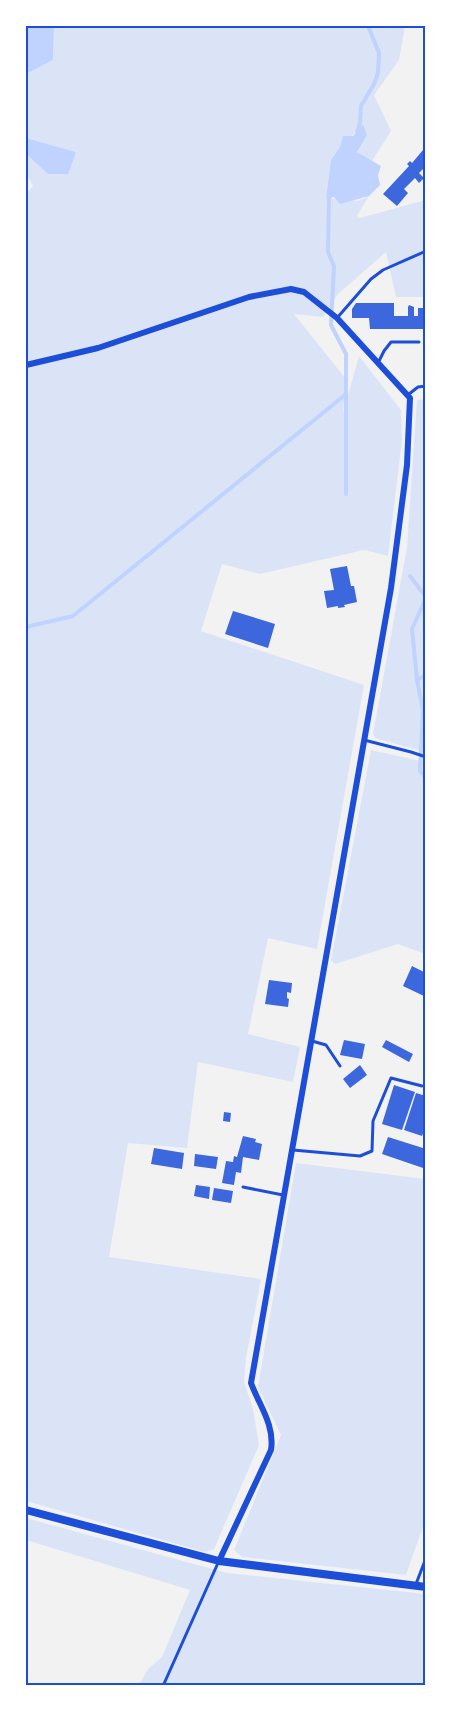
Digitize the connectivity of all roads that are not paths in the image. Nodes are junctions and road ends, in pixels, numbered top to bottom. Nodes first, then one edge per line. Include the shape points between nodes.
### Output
1 (426, 251) edge
2 (337, 318) junction
3 (419, 342) dead end
4 (378, 363) junction
5 (26, 365) edge
6 (426, 386) edge
7 (407, 395) junction
8 (364, 740) junction
9 (426, 758) edge
10 (312, 1041) junction
11 (340, 1066) dead end
12 (422, 1086) dead end
13 (293, 1150) junction
14 (243, 1187) dead end
15 (285, 1195) junction
16 (26, 1510) edge
17 (426, 1558) edge
18 (219, 1561) junction
19 (415, 1586) junction
20 (426, 1587) edge
21 (163, 1686) edge

1 - 2 lane via 371,279
2 - 4 street
2 - 5 street via 304,292 291,289 249,297 98,348
3 - 4 lane via 391,342
4 - 7 street
6 - 7 lane
7 - 8 street via 407,465 391,588
8 - 9 lane
8 - 10 street
10 - 11 lane via 326,1045
10 - 13 street
12 - 13 lane via 391,1078 373,1121 372,1151 360,1156
13 - 15 street
14 - 15 lane
15 - 18 street via 251,1383 273,1439
16 - 18 street
17 - 19 lane
18 - 19 street
18 - 21 lane
19 - 20 street

